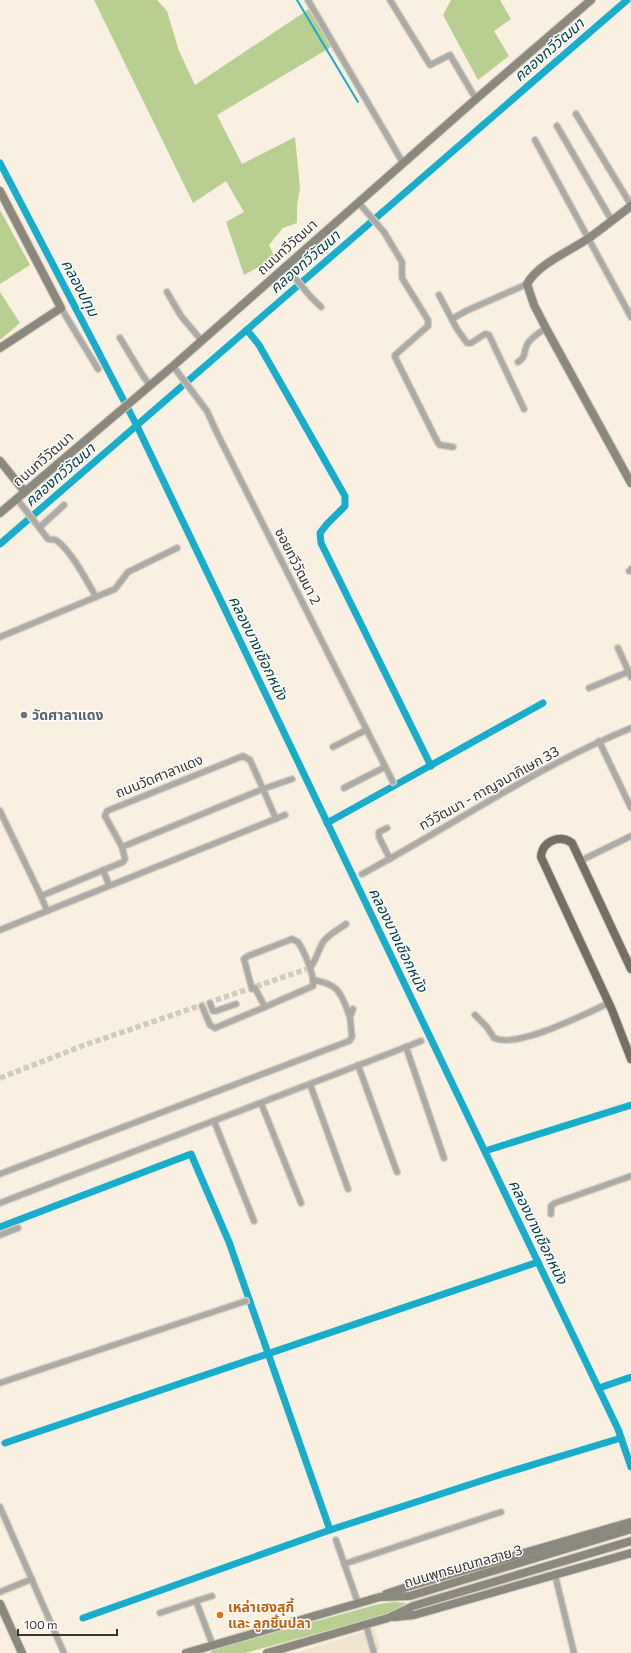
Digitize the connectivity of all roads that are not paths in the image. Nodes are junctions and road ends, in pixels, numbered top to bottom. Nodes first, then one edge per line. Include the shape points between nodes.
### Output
1 (308, 0) edge
2 (390, 0) edge
3 (591, 0) edge
4 (476, 99) junction
5 (576, 114) dead end
6 (557, 126) dead end
7 (535, 140) dead end
8 (403, 163) junction
9 (0, 191) edge
10 (358, 202) junction
11 (631, 206) edge
12 (612, 221) junction
13 (589, 238) junction
14 (285, 266) junction
15 (527, 284) junction
16 (167, 292) dead end
17 (439, 295) dead end
18 (61, 308) junction
19 (321, 308) dead end
20 (631, 317) edge
21 (452, 319) junction
22 (546, 328) junction
23 (120, 338) dead end
24 (202, 341) junction
25 (0, 348) edge
26 (518, 362) dead end
27 (173, 366) junction
28 (98, 370) dead end
29 (150, 385) junction
30 (524, 409) dead end
31 (454, 447) dead end
32 (0, 461) edge
33 (631, 483) edge
34 (25, 492) junction
35 (17, 499) junction
36 (64, 505) dead end
37 (0, 513) edge
38 (40, 527) junction
39 (177, 548) dead end
40 (96, 597) junction
41 (0, 637) edge
42 (618, 648) dead end
43 (628, 672) junction
44 (631, 677) edge
45 (589, 688) dead end
46 (631, 728) edge
47 (366, 730) junction
48 (599, 741) junction
49 (333, 747) dead end
50 (385, 767) junction
51 (292, 779) dead end
52 (393, 782) dead end
53 (344, 788) dead end
54 (263, 789) junction
55 (631, 808) edge
56 (0, 811) edge
57 (285, 815) dead end
58 (276, 819) junction
59 (386, 828) dead end
60 (631, 836) edge
61 (122, 847) junction
62 (390, 859) junction
63 (580, 861) junction
64 (103, 870) junction
65 (362, 874) dead end
66 (109, 885) junction
67 (40, 896) junction
68 (47, 911) junction
69 (346, 924) dead end
70 (0, 930) edge
71 (310, 968) junction
72 (631, 969) edge
73 (313, 980) junction
74 (210, 1003) dead end
75 (609, 1003) junction
76 (236, 1004) dead end
77 (202, 1006) dead end
78 (265, 1007) junction
79 (353, 1009) dead end
80 (475, 1014) dead end
81 (350, 1017) junction
82 (421, 1041) dead end
83 (406, 1047) junction
84 (631, 1059) edge
85 (358, 1065) junction
86 (310, 1084) junction
87 (261, 1103) junction
88 (214, 1121) junction
89 (444, 1158) dead end
90 (397, 1172) dead end
91 (0, 1174) edge
92 (631, 1176) edge
93 (348, 1189) dead end
94 (0, 1203) edge
95 (301, 1203) dead end
96 (550, 1214) dead end
97 (254, 1221) dead end
98 (18, 1228) dead end
99 (0, 1235) edge
100 (246, 1302) dead end
101 (0, 1383) edge
102 (0, 1507) edge
103 (501, 1512) dead end
104 (631, 1522) edge
105 (631, 1528) edge
106 (336, 1540) dead end
107 (631, 1541) edge
108 (631, 1553) edge
109 (344, 1564) junction
110 (555, 1575) junction
111 (32, 1579) junction
112 (0, 1592) edge
113 (212, 1596) dead end
114 (380, 1597) junction
115 (196, 1601) junction
116 (358, 1603) junction
117 (0, 1604) edge
118 (160, 1613) dead end
119 (388, 1618) junction
120 (366, 1625) junction
121 (211, 1646) junction
122 (22, 1653) edge
123 (64, 1653) edge
124 (186, 1653) edge
125 (203, 1653) edge
126 (267, 1653) edge
127 (374, 1653) edge
128 (574, 1653) edge

1 - 8 street
2 - 4 street via 430,65 450,55
3 - 4 main road, ถนนทวีวัฒนา
4 - 8 main road, ถนนทวีวัฒนา
5 - 11 street
6 - 12 street
7 - 13 street
8 - 10 main road, ถนนทวีวัฒนา
9 - 18 main road
10 - 14 main road, ถนนทวีวัฒนา
10 - 31 street via 384,232 402,262 402,278 429,323 395,357 438,443
11 - 12 main road
12 - 13 main road
13 - 15 main road via 539,270
13 - 20 street
14 - 19 street
14 - 24 main road, ถนนทวีวัฒนา
15 - 21 street
15 - 22 main road
16 - 24 street
17 - 21 street
18 - 25 main road
18 - 28 street
21 - 30 street via 467,343 485,334 489,335
22 - 26 street via 528,343 523,360
22 - 33 main road
23 - 29 street
24 - 27 main road, ถนนทวีวัฒนา
27 - 29 main road, ถนนทวีวัฒนา
27 - 47 street, ซอยทวีวัฒนา 2 via 207,411
29 - 34 main road, ถนนทวีวัฒนา
32 - 34 main road
34 - 35 main road, ถนนทวีวัฒนา
35 - 37 main road, ถนนทวีวัฒนา
35 - 38 street
36 - 38 street
38 - 40 street via 48,539 57,540 64,548
39 - 40 street via 128,572 115,589
40 - 41 street
42 - 43 street
43 - 44 street
43 - 45 street
46 - 48 street, ทวีวัฒนา - กาญจนาภิเษก 33
47 - 49 street
47 - 50 street, ซอยทวีวัฒนา 2
48 - 55 street
48 - 62 street, ทวีวัฒนา - กาญจนาภิเษก 33 via 496,796
50 - 52 street, ซอยทวีวัฒนา 2
50 - 53 street
51 - 54 street
54 - 58 street
54 - 61 street
54 - 61 street, ถนนวัดศาลาแดง via 250,760 243,756 123,804 108,811 105,816
56 - 67 street
57 - 58 street
58 - 66 street
59 - 62 street via 379,832 379,837
60 - 63 street
61 - 64 street via 125,859 123,862
62 - 65 street, ทวีวัฒนา - กาญจนาภิเษก 33
63 - 72 main road
63 - 75 main road via 572,844 564,839 554,840 543,846 541,857
64 - 66 street
64 - 67 street
66 - 68 street
67 - 68 street
68 - 70 street
69 - 71 street via 329,935
71 - 73 street
71 - 78 street via 298,942 294,939 244,959 254,988
73 - 78 street via 311,988
73 - 81 street via 327,982 340,992
74 - 76 street via 213,1011
75 - 80 street via 530,1037 502,1040 494,1038
75 - 84 main road
77 - 78 street via 210,1025 215,1028
79 - 81 street
81 - 91 street via 352,1037 349,1041
82 - 83 street
83 - 85 street
83 - 89 street
85 - 86 street
85 - 90 street
86 - 87 street
86 - 93 street
87 - 88 street
87 - 95 street
88 - 94 street
88 - 97 street
92 - 96 street via 555,1203 551,1206
98 - 99 street
100 - 101 street
102 - 111 street
103 - 109 street
104 - 114 main road
105 - 114 main road, ถนนพุทธมณฑลสาย 3 via 410,1596
106 - 109 street
107 - 119 main road, ถนนพุทธมณฑลสาย 3 via 413,1606
108 - 110 main road
109 - 116 street
110 - 119 main road via 414,1615
110 - 128 street
111 - 112 street
111 - 123 street
113 - 115 street
114 - 116 main road, ถนนพุทธมณฑลสาย 3
115 - 118 street
115 - 121 street
116 - 121 main road, ถนนพุทธมณฑลสาย 3
117 - 122 main road
119 - 120 main road, ถนนพุทธมณฑลสาย 3
120 - 126 main road, ถนนพุทธมณฑลสาย 3
120 - 127 street
121 - 124 main road, ถนนพุทธมณฑลสาย 3
121 - 125 main road

